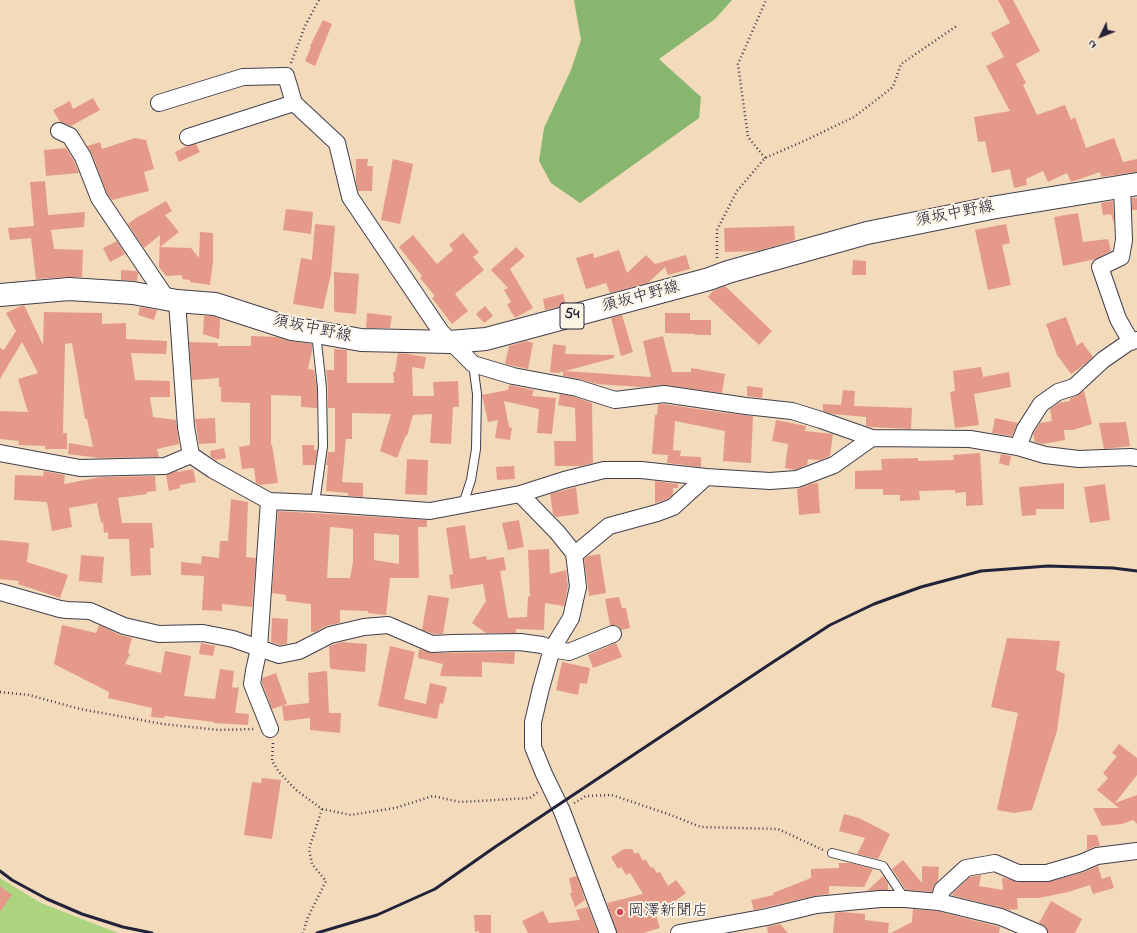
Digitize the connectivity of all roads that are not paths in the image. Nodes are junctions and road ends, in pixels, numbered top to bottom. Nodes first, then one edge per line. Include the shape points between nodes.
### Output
1 (159, 103) dead end
2 (294, 103) junction
3 (59, 131) dead end
4 (188, 137) dead end
5 (1130, 185) edge
6 (0, 295) edge
7 (172, 300) junction
8 (316, 332) junction
9 (1134, 341) edge
10 (450, 342) junction
11 (473, 364) junction
12 (872, 438) junction
13 (1018, 447) junction
14 (0, 453) edge
15 (191, 455) junction
16 (1137, 458) edge
17 (706, 478) junction
18 (520, 494) junction
19 (269, 501) junction
20 (315, 503) junction
21 (463, 504) junction
22 (574, 555) junction
23 (0, 592) edge
24 (613, 634) dead end
25 (260, 648) junction
26 (552, 649) junction
27 (270, 729) road end
28 (1137, 851) edge
29 (832, 853) road end
30 (905, 899) junction
31 (939, 902) junction
32 (608, 933) edge
33 (679, 933) edge
34 (1039, 933) edge

1 - 2 street via 243,77 286,76
2 - 4 street
2 - 10 street via 337,144 350,197
3 - 7 street via 70,136 84,157 99,198
5 - 9 street via 1121,257 1100,267 1118,319
5 - 10 main road, 須坂中野線 / 54 via 992,208 867,233 486,339
6 - 7 main road, 須坂中野線 / 54 via 68,289 133,293
7 - 8 main road, 須坂中野線 / 54 via 215,304 292,329
7 - 15 street
8 - 10 main road, 須坂中野線 / 54 via 361,340
8 - 20 lane via 322,388 323,446
9 - 13 street via 1103,360 1074,387 1058,392 1041,404 1025,429
10 - 11 street
11 - 12 street via 513,376 578,388 615,400 664,394 792,411
11 - 21 lane via 477,394 476,449 471,480
12 - 13 street via 970,439
12 - 17 street via 834,465 798,479 770,481
13 - 16 street via 1045,456 1079,459
14 - 15 street via 80,468 165,466
15 - 19 street
17 - 18 street via 641,470 604,470
17 - 22 street via 673,507 609,526
18 - 21 street
18 - 22 street via 557,532
19 - 20 street
19 - 25 street
20 - 21 street via 430,511
22 - 26 street via 578,587 571,618
23 - 25 street via 60,609 90,611 124,626 159,634 203,633
24 - 26 street via 569,652
25 - 26 street via 279,655 299,651 330,635 364,627 388,625 432,644 520,642
25 - 27 street via 252,684
26 - 32 street via 533,722 533,747 562,811
28 - 31 street via 1097,856 1047,873 1018,873 995,863 966,868 942,890
29 - 30 lane via 883,866
30 - 31 street
30 - 33 street via 816,905
31 - 34 street via 1002,917

